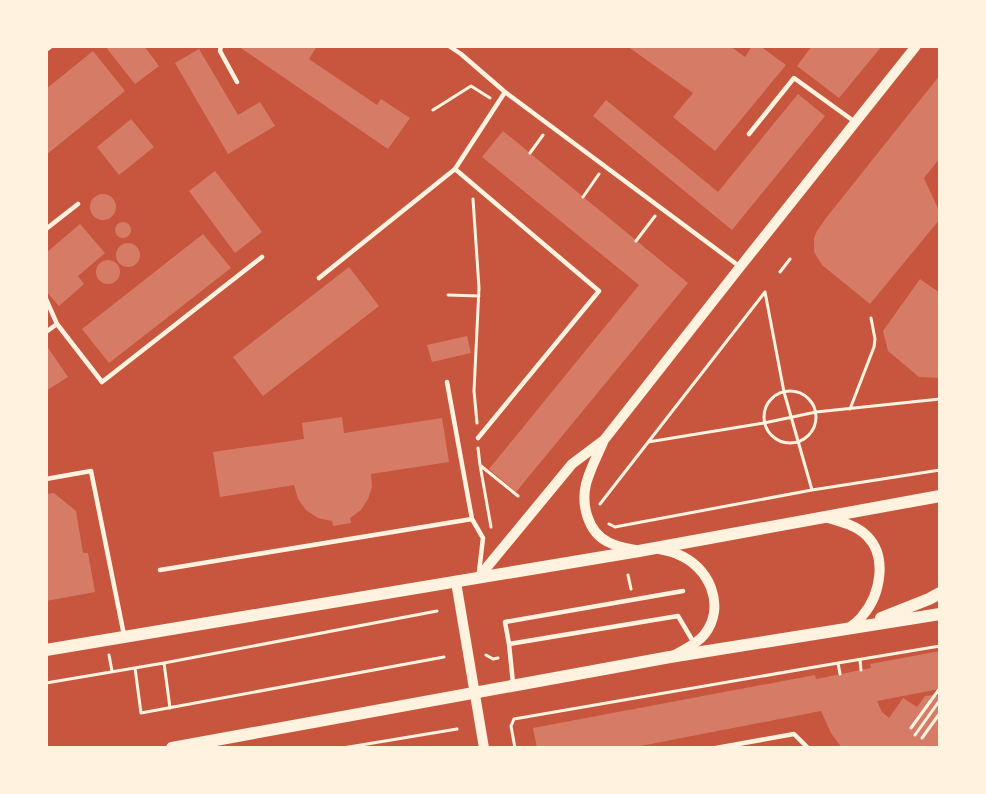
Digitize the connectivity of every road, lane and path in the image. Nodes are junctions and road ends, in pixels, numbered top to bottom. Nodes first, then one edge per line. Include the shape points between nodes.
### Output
1 (51, 46) edge
2 (221, 46) edge
3 (449, 46) edge
4 (916, 46) edge
5 (46, 50) edge
6 (237, 82) dead end
7 (505, 92) junction
8 (498, 103) junction
9 (433, 110) dead end
10 (855, 122) junction
11 (550, 125) junction
12 (749, 134) dead end
13 (530, 153) dead end
14 (605, 166) junction
15 (455, 169) junction
16 (472, 182) junction
17 (583, 197) dead end
18 (78, 204) dead end
19 (661, 208) junction
20 (46, 230) edge
21 (636, 241) dead end
22 (262, 257) dead end
23 (790, 260) dead end
24 (740, 267) junction
25 (780, 272) dead end
26 (319, 278) dead end
27 (448, 295) dead end
28 (479, 296) junction
29 (46, 299) edge
30 (871, 318) dead end
31 (57, 324) junction
32 (46, 332) edge
33 (447, 382) dead end
34 (784, 392) junction
35 (939, 399) edge
36 (850, 409) junction
37 (816, 412) junction
38 (790, 417) junction
39 (764, 423) junction
40 (478, 438) junction
41 (604, 440) junction
42 (648, 441) junction
43 (798, 443) junction
44 (480, 465) junction
45 (939, 470) edge
46 (46, 479) edge
47 (812, 490) junction
48 (518, 496) dead end
49 (939, 496) edge
50 (599, 508) dead end
51 (825, 517) junction
52 (472, 519) junction
53 (605, 522) dead end
54 (492, 529) dead end
55 (653, 548) junction
56 (639, 551) junction
57 (160, 570) dead end
58 (478, 578) junction
59 (456, 582) junction
60 (683, 591) dead end
61 (939, 593) edge
62 (437, 611) dead end
63 (939, 614) edge
64 (855, 627) junction
65 (125, 638) junction
66 (694, 643) junction
67 (509, 644) junction
68 (939, 646) edge
69 (46, 650) edge
70 (109, 655) dead end
71 (444, 657) dead end
72 (670, 657) junction
73 (860, 660) junction
74 (164, 663) junction
75 (838, 663) junction
76 (135, 668) junction
77 (861, 670) dead end
78 (112, 672) junction
79 (840, 674) dead end
80 (46, 683) edge
81 (513, 686) junction
82 (939, 687) edge
83 (475, 693) junction
84 (939, 700) edge
85 (170, 708) junction
86 (939, 713) edge
87 (911, 728) dead end
88 (457, 729) dead end
89 (915, 735) dead end
90 (922, 738) dead end
91 (172, 747) edge
92 (343, 747) edge
93 (484, 747) edge
94 (515, 747) edge
95 (716, 747) edge
96 (808, 747) edge

1 - 5 lane
2 - 6 lane
3 - 7 lane
4 - 10 street
7 - 8 lane
7 - 11 lane
8 - 9 path via 471,86
8 - 15 lane
10 - 12 lane via 794,78
10 - 24 street
11 - 13 path
11 - 14 lane
14 - 17 path
14 - 19 lane
15 - 16 lane
15 - 26 lane
16 - 28 path
16 - 40 lane via 599,291
18 - 20 lane
19 - 21 path
19 - 24 lane
22 - 31 lane via 102,382
23 - 25 path
24 - 41 street
27 - 28 path
28 - 40 path via 474,391
29 - 31 lane
30 - 36 path via 874,347
31 - 32 lane
33 - 52 lane
34 - 37 path via 802,393
34 - 38 path
34 - 39 path via 766,406
34 - 42 path via 765,292
35 - 36 path
36 - 37 path
37 - 38 path
37 - 43 path via 814,429
38 - 39 path
38 - 43 path
39 - 42 path
39 - 43 path via 779,441
40 - 44 path
41 - 56 street via 586,483 588,519 595,533 607,542
41 - 58 street via 572,465
42 - 50 path
43 - 47 path
44 - 48 path
44 - 54 path
45 - 47 path
46 - 65 lane via 91,471
47 - 53 path via 621,528
49 - 51 main road
51 - 55 main road
51 - 64 street via 857,528 868,536 878,555 877,590
52 - 57 lane
52 - 58 lane via 483,538
55 - 56 main road
55 - 66 street via 678,554 697,565 708,579 715,608 704,635
56 - 58 main road
58 - 59 main road
59 - 65 main road
59 - 83 street
60 - 67 lane via 505,622
61 - 64 main road
62 - 74 path
63 - 64 main road
64 - 72 main road
65 - 69 main road
66 - 67 lane via 678,616
66 - 72 street
67 - 81 lane
68 - 73 path
70 - 78 path
71 - 85 path
72 - 81 main road
73 - 75 path
73 - 77 path
74 - 76 path
74 - 85 path
75 - 79 path
75 - 94 path via 514,719 511,726
76 - 78 path
76 - 85 path via 141,713
78 - 80 path
81 - 83 main road
82 - 87 path
83 - 91 main road
83 - 93 street
84 - 89 path
86 - 90 path
88 - 92 path
95 - 96 lane via 794,734

